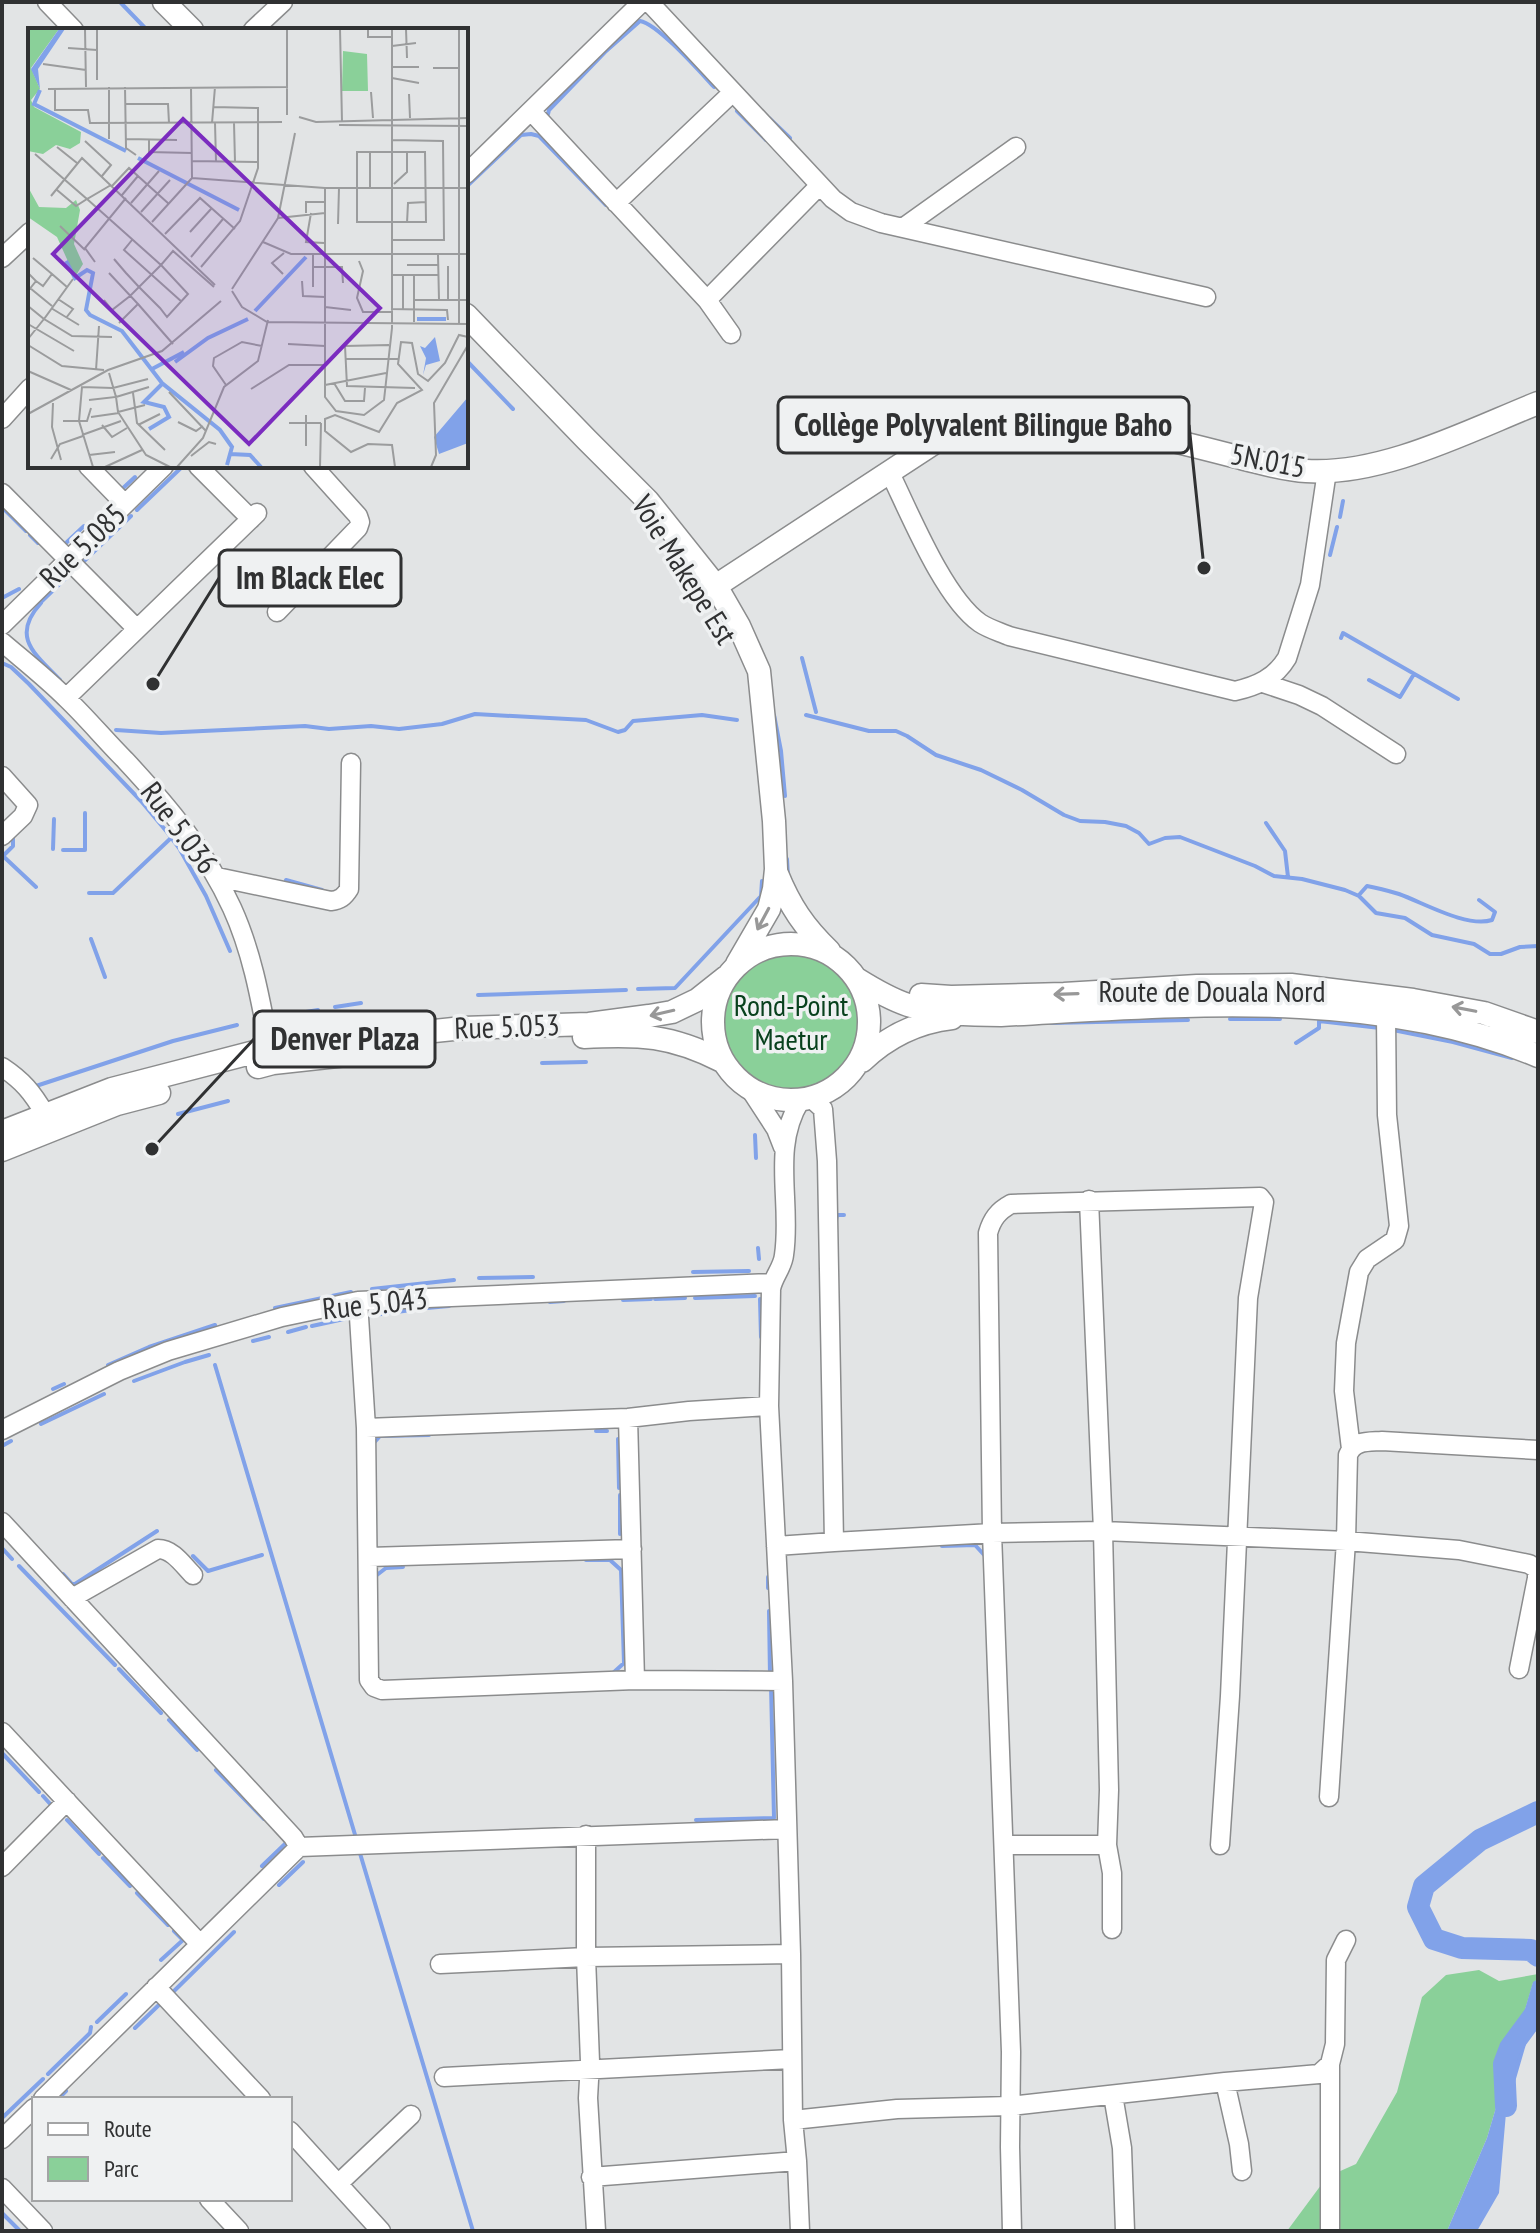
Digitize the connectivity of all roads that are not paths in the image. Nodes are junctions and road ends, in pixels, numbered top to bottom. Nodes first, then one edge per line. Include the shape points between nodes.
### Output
1 (47, 2) edge
2 (164, 2) edge
3 (283, 2) edge
4 (642, 2) edge
5 (649, 2) edge
6 (72, 28) edge
7 (190, 28) edge
8 (255, 28) edge
9 (733, 92) junction
10 (531, 111) junction
11 (1016, 147) dead end
12 (468, 172) edge
13 (820, 185) junction
14 (616, 203) junction
15 (904, 227) junction
16 (28, 234) edge
17 (2, 258) edge
18 (1206, 297) dead end
19 (707, 300) junction
20 (468, 317) edge
21 (731, 334) dead end
22 (27, 398) edge
23 (1538, 403) edge
24 (2, 419) edge
25 (90, 468) edge
26 (162, 468) edge
27 (200, 468) edge
28 (315, 468) edge
29 (1327, 471) junction
30 (890, 473) junction
31 (2, 493) edge
32 (125, 504) junction
33 (70, 560) junction
34 (711, 590) junction
35 (277, 612) dead end
36 (2, 625) edge
37 (137, 629) junction
38 (2, 642) edge
39 (1263, 683) junction
40 (66, 698) junction
41 (1396, 754) dead end
42 (351, 763) dead end
43 (2, 776) edge
44 (2, 836) edge
45 (776, 869) junction
46 (217, 877) junction
47 (836, 958) junction
48 (732, 970) junction
49 (857, 979) junction
50 (881, 993) junction
51 (977, 1015) junction
52 (1386, 1016) junction
53 (1538, 1032) edge
54 (271, 1056) junction
55 (1538, 1056) edge
56 (722, 1061) junction
57 (2, 1067) edge
58 (857, 1067) junction
59 (750, 1089) junction
60 (806, 1100) junction
61 (45, 1114) junction
62 (2, 1132) edge
63 (2, 1150) edge
64 (783, 1150) junction
65 (1089, 1200) junction
66 (772, 1283) junction
67 (358, 1301) junction
68 (769, 1406) junction
69 (628, 1418) junction
70 (366, 1428) junction
71 (2, 1430) edge
72 (1351, 1449) junction
73 (1538, 1450) edge
74 (2, 1522) edge
75 (1103, 1531) junction
76 (992, 1533) junction
77 (1237, 1536) junction
78 (1346, 1541) junction
79 (834, 1542) junction
80 (776, 1546) junction
81 (632, 1549) junction
82 (369, 1557) junction
83 (193, 1575) dead end
84 (72, 1598) junction
85 (1519, 1669) dead end
86 (635, 1680) junction
87 (783, 1681) junction
88 (2, 1732) edge
89 (1329, 1797) dead end
90 (67, 1801) junction
91 (787, 1829) junction
92 (586, 1835) junction
93 (1004, 1845) junction
94 (1107, 1845) junction
95 (1220, 1845) dead end
96 (299, 1847) junction
97 (2, 1867) edge
98 (1112, 1929) dead end
99 (1346, 1940) dead end
100 (200, 1944) junction
101 (791, 1954) junction
102 (586, 1957) junction
103 (440, 1964) dead end
104 (156, 1987) junction
105 (792, 2059) junction
106 (1330, 2064) junction
107 (590, 2070) junction
108 (444, 2077) dead end
109 (1225, 2082) junction
110 (1113, 2095) junction
111 (45, 2097) edge
112 (259, 2097) edge
113 (1010, 2106) junction
114 (32, 2110) edge
115 (411, 2115) dead end
116 (793, 2120) junction
117 (292, 2133) edge
118 (2, 2139) edge
119 (797, 2161) junction
120 (1242, 2171) dead end
121 (591, 2177) junction
122 (339, 2183) junction
123 (2, 2188) edge
124 (211, 2201) edge
125 (43, 2231) edge
126 (239, 2231) edge
127 (381, 2231) edge
128 (596, 2231) edge
129 (800, 2231) edge
130 (1012, 2231) edge
131 (1125, 2231) edge
132 (1330, 2231) edge

1 - 6 street
2 - 7 main road
3 - 8 street
4 - 10 street
5 - 9 street
9 - 13 street
9 - 14 street
10 - 12 street
10 - 14 street
11 - 15 street
13 - 15 street via 851,212
13 - 19 street
14 - 19 street
15 - 18 street
16 - 17 street
19 - 21 street
20 - 34 main road, Voie Makepe Est via 631,485 647,520
22 - 24 street
23 - 29 main road, 5N.015 via 1409,454
25 - 32 street
26 - 32 street, Rue 5.085
27 - 37 street via 254,516
28 - 35 street via 360,522
29 - 30 main road, 5N.015 via 1287,469 1078,416 1041,412 978,421
29 - 39 street via 1304,610 1282,667
30 - 34 main road, 5N.015
30 - 39 street via 943,578 981,623 1009,636 1235,691
31 - 33 street
32 - 33 street, Rue 5.085
33 - 36 street, Rue 5.085
33 - 37 street
34 - 45 main road, Voie Makepe Est via 760,697
37 - 40 street
38 - 40 street, Rue 5.036
39 - 41 street via 1322,706
40 - 46 street, Rue 5.036 via 187,830
42 - 46 street via 349,889 344,897 331,901
43 - 44 street via 28,805
45 - 47 main road via 795,913
45 -> 48 main road via 769,909
46 - 54 street, Rue 5.036 via 251,959
47 - 48 main road via 812,946 785,943 759,950
47 - 49 main road
48 -> 54 main road, Rue 5.053 via 697,1000 672,1012 589,1024 463,1028
48 - 56 main road via 716,996 712,1018
49 - 50 main road
49 - 58 main road via 870,1023
50 - 51 main road via 927,1010
53 -> 50 main road, Route de Douala Nord via 1484,1013 1291,985 951,997
51 - 52 main road, Route de Douala Nord via 1269,1005
51 - 58 main road via 906,1030
52 - 55 main road, Route de Douala Nord via 1478,1035
52 - 72 street via 1387,1115 1399,1226 1395,1240 1367,1259 1359,1272 1344,1379
54 - 56 main road, Rue 5.053 via 650,1036 677,1041
54 - 61 main road, Rue 5.053 via 112,1089
54 - 63 main road, Rue 5.053 via 117,1104
56 - 59 main road
57 - 61 street via 21,1080
58 - 60 main road via 830,1091
59 - 60 main road via 774,1099
59 - 64 street
60 - 64 street via 789,1123
60 - 79 street via 823,1109 827,1161
61 - 62 main road, Rue 5.053
64 - 66 street via 784,1258
65 - 75 street
65 - 76 street via 1011,1204 996,1215 988,1233
65 - 77 street via 1260,1197 1264,1202 1248,1298
66 - 67 street, Rue 5.043
66 - 68 street
67 - 70 street
67 - 71 street, Rue 5.043 via 168,1351
68 - 69 street
68 - 80 street
69 - 70 street
69 - 81 street
70 - 82 street
72 - 73 street via 1382,1441
72 - 78 street
74 - 84 street
75 - 76 street
75 - 77 street
75 - 94 street
76 - 79 street
76 - 93 street
77 - 78 street
77 - 95 street
78 - 85 street via 1459,1550 1537,1569
78 - 89 street
79 - 80 street
80 - 87 street
81 - 82 street
81 - 86 street
82 - 86 street via 369,1680 374,1687
83 - 84 street via 172,1553 158,1549
84 - 96 street
86 - 87 street
87 - 91 street
88 - 90 street
90 - 97 street
90 - 100 street
91 - 92 street
91 - 101 street
92 - 96 street
92 - 102 street
93 - 94 street
93 - 113 street
94 - 98 street
96 - 100 street
99 - 106 street via 1336,1960
100 - 104 street
101 - 102 street
101 - 105 street
102 - 103 street
102 - 107 street
104 - 111 street
104 - 112 street
105 - 107 street
105 - 116 street
106 - 109 street via 1319,2074
106 - 132 street
107 - 108 street
107 - 121 street
109 - 110 street
109 - 120 street
110 - 113 street
110 - 131 street via 1122,2148
113 - 116 street via 897,2109
113 - 130 street
114 - 118 street
115 - 122 street
116 - 119 street
117 - 122 street
119 - 121 street
119 - 129 street
121 - 128 street
122 - 127 street
123 - 125 street
124 - 126 street

